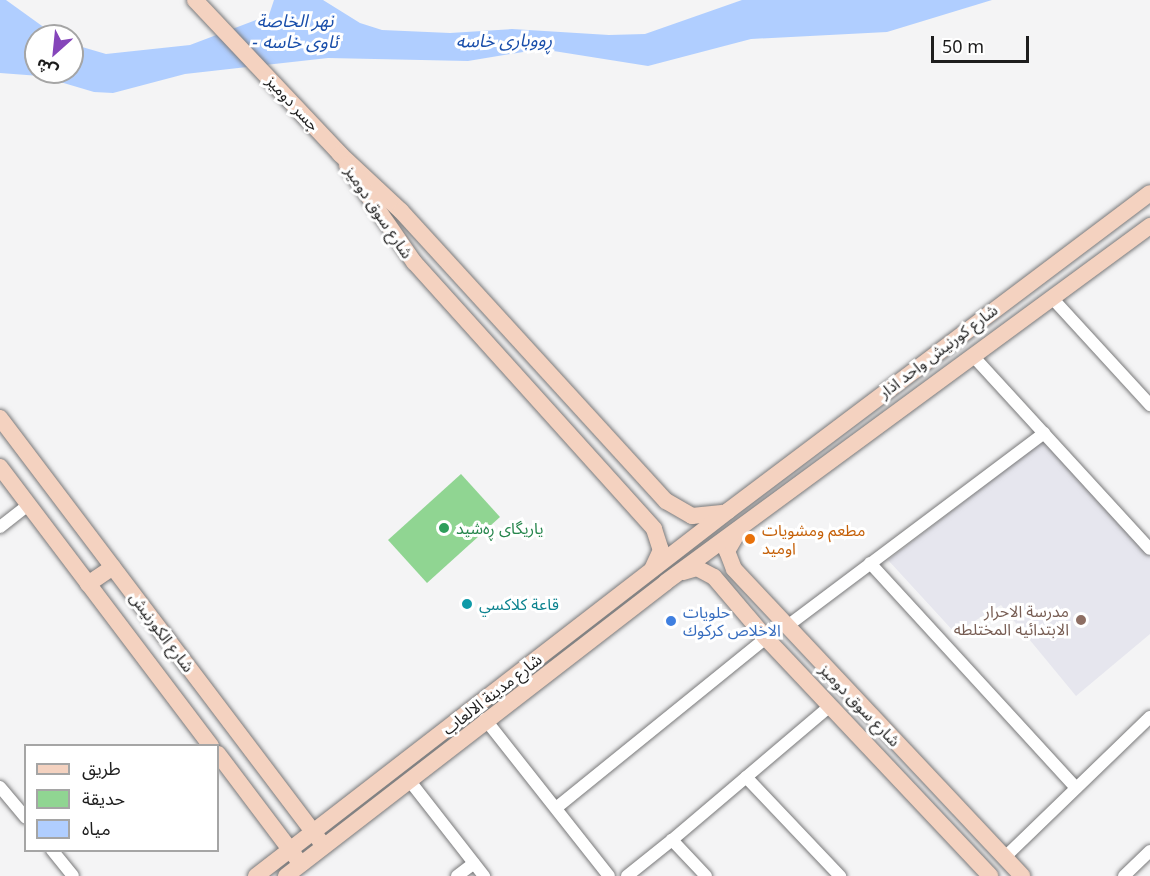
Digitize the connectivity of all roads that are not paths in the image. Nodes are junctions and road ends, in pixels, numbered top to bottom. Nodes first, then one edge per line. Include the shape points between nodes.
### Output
1 (195, 0) edge
2 (340, 154) junction
3 (1150, 194) edge
4 (1150, 226) edge
5 (1078, 245) junction
6 (1094, 266) junction
7 (1053, 298) junction
8 (974, 357) junction
9 (1150, 405) edge
10 (0, 418) edge
11 (1044, 433) junction
12 (0, 467) edge
13 (28, 505) junction
14 (728, 511) junction
15 (744, 526) junction
16 (0, 527) edge
17 (1147, 541) edge
18 (870, 563) junction
19 (112, 567) junction
20 (648, 573) junction
21 (674, 576) junction
22 (741, 578) junction
23 (88, 584) junction
24 (725, 590) junction
25 (786, 627) junction
26 (766, 638) junction
27 (830, 706) junction
28 (1150, 717) edge
29 (485, 719) junction
30 (209, 744) edge
31 (219, 755) edge
32 (746, 777) junction
33 (409, 780) junction
34 (0, 787) edge
35 (939, 788) junction
36 (1076, 788) junction
37 (922, 804) junction
38 (556, 808) junction
39 (24, 816) edge
40 (319, 839) junction
41 (672, 840) junction
42 (290, 850) junction
43 (1150, 851) edge
44 (54, 852) edge
45 (1005, 857) junction
46 (474, 863) junction
47 (301, 864) junction
48 (73, 876) edge
49 (256, 876) edge
50 (286, 876) edge
51 (457, 876) edge
52 (484, 876) edge
53 (609, 876) edge
54 (627, 876) edge
55 (706, 876) edge
56 (840, 876) edge
57 (990, 876) edge
58 (1022, 876) edge
59 (1124, 876) edge

1 - 2 main road, جسر دوميز
2 - 14 main road, شارع سوق دوميز via 401,211 672,507 696,517
2 - 20 main road, شارع سوق دوميز via 371,205 414,262 654,529 661,550
3 - 5 main road, شارع كورنيش واحد اذار
4 - 6 main road, شارع كورنيش واحد اذار
5 - 6 main road
5 - 14 main road, شارع كورنيش واحد اذار
6 - 7 main road, شارع كورنيش واحد اذار
7 - 8 main road, شارع كورنيش واحد اذار
7 - 9 street
8 - 11 street
8 - 15 main road, شارع كورنيش واحد اذار
10 - 19 main road, شارع الكورنيش
11 - 17 street
11 - 18 street
12 - 13 main road, شارع الكورنيش
13 - 16 street
13 - 23 main road, شارع الكورنيش
14 - 20 main road, شارع مدينة الالعاب
15 - 21 main road, شارع مدينة الالعاب
15 - 22 main road, شارع سوق دوميز via 727,551 730,564
18 - 25 street
18 - 36 street
19 - 23 main road
19 - 40 main road, شارع الكورنيش
20 - 40 main road, شارع مدينة الالعاب
21 - 24 main road, شارع سوق دوميز via 690,568 703,569
21 - 29 main road, شارع مدينة الالعاب
22 - 24 main road
22 - 25 main road, شارع سوق دوميز
23 - 30 main road, شارع الكورنيش
24 - 26 main road, شارع سوق دوميز
25 - 35 main road, شارع سوق دوميز
26 - 27 main road, شارع سوق دوميز
26 - 38 street
27 - 32 street
27 - 37 main road, شارع سوق دوميز
28 - 36 street
29 - 33 main road, شارع مدينة الالعاب
29 - 38 street
31 - 42 main road
32 - 41 street
32 - 56 street
33 - 40 main road, شارع مدينة الالعاب
33 - 46 street
34 - 39 street
35 - 37 main road
35 - 45 main road, شارع سوق دوميز
36 - 45 street
37 - 57 main road, شارع سوق دوميز
38 - 53 street
40 - 42 main road, شارع مدينة الالعاب
40 - 47 main road, شارع مدينة الالعاب
41 - 54 street
41 - 55 street
42 - 47 main road
42 - 49 main road, شارع مدينة الالعاب
43 - 59 street
44 - 48 street
45 - 58 main road, شارع سوق دوميز
46 - 51 street
46 - 52 street
47 - 50 main road, شارع مدينة الالعاب

